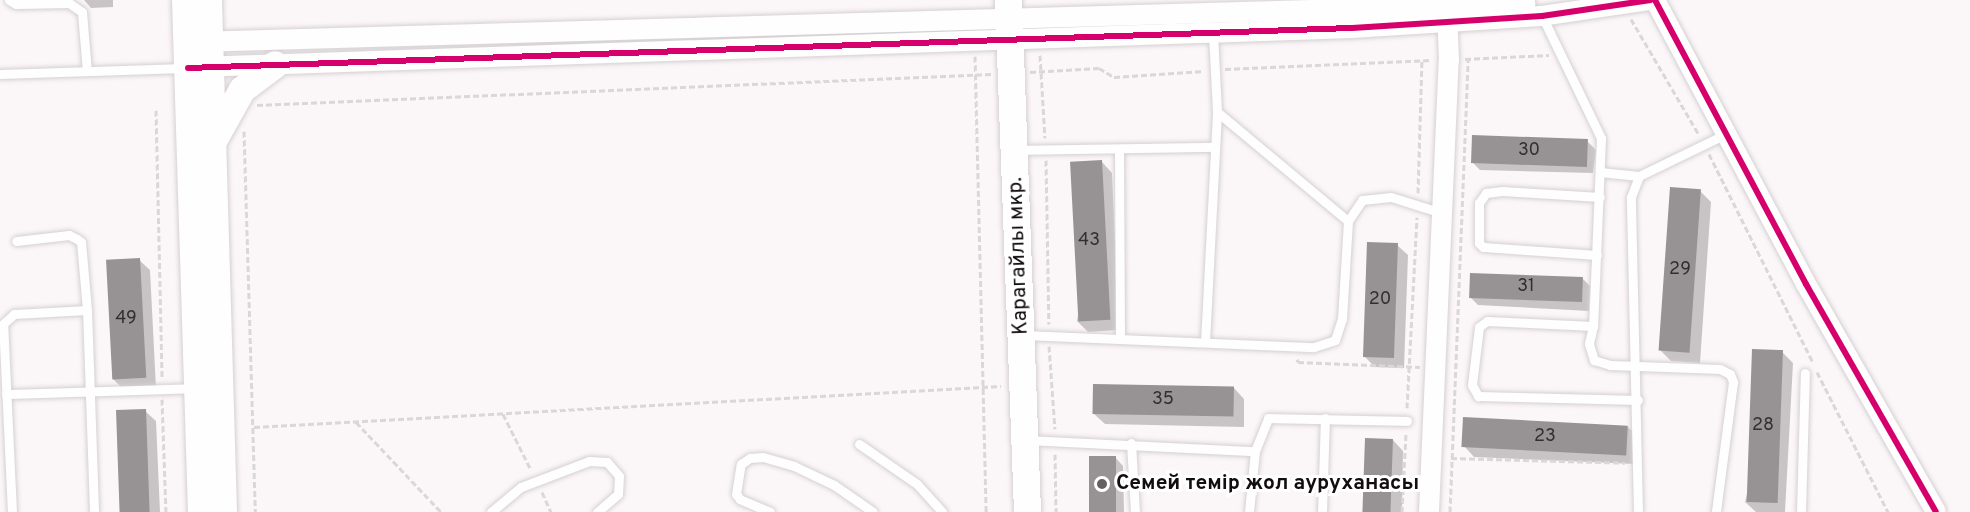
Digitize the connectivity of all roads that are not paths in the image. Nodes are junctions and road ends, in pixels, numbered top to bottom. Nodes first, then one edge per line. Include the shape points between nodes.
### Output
1 (9, 0) edge
2 (185, 0) edge
3 (208, 0) edge
4 (1569, 0) edge
5 (1653, 0) edge
6 (1447, 15) junction
7 (1542, 16) junction
8 (1009, 19) edge
9 (1213, 33) junction
10 (199, 55) junction
11 (275, 64) junction
12 (87, 71) junction
13 (0, 74) edge
14 (1217, 112) junction
15 (1726, 134) junction
16 (212, 142) junction
17 (1215, 147) junction
18 (1119, 149) junction
19 (1015, 150) junction
20 (1600, 172) junction
21 (1639, 176) junction
22 (1600, 197) junction
23 (1442, 213) junction
24 (1348, 220) junction
25 (16, 241) dead end
26 (1597, 255) junction
27 (87, 310) junction
28 (1593, 326) junction
29 (1021, 335) junction
30 (1120, 338) junction
31 (1205, 342) junction
32 (1635, 367) junction
33 (1805, 374) dead end
34 (197, 387) junction
35 (90, 390) junction
36 (6, 394) junction
37 (1638, 400) junction
38 (1325, 418) junction
39 (1407, 421) road end
40 (1025, 440) junction
41 (1131, 443) junction
42 (859, 444) dead end
43 (1255, 451) junction
44 (12, 512) edge
45 (94, 512) edge
46 (201, 512) edge
47 (223, 512) edge
48 (491, 512) edge
49 (597, 512) edge
50 (770, 512) edge
51 (873, 512) edge
52 (942, 512) edge
53 (1027, 512) edge
54 (1135, 512) edge
55 (1250, 512) edge
56 (1322, 512) edge
57 (1429, 512) edge
58 (1638, 512) edge
59 (1716, 512) edge
60 (1802, 512) edge
61 (1936, 512) edge

1 - 12 lane via 16,4 69,3 82,12
2 - 10 street
3 - 10 street
4 - 6 street
5 - 7 street
5 - 15 street
6 - 7 street
6 - 8 street
6 - 9 street
6 - 23 street via 1459,59
7 - 20 lane via 1601,138
8 - 9 street
8 - 10 street
8 - 11 street via 975,39
8 - 19 street, Карагайлы мкр.
9 - 14 lane
10 - 11 street
10 - 12 lane
10 - 16 street
10 - 34 street
11 - 16 street via 242,89
12 - 13 lane
14 - 17 lane
14 - 24 lane
15 - 21 lane
15 - 61 street
16 - 47 street
17 - 18 lane
17 - 31 lane
18 - 19 lane
18 - 30 lane
19 - 29 street, Карагайлы мкр.
20 - 21 lane
20 - 22 lane
21 - 32 lane via 1631,197
22 - 26 lane
22 - 26 lane via 1502,191 1486,193 1479,203 1479,243 1483,247
23 - 24 lane via 1391,197 1362,200
23 - 57 street
24 - 31 lane via 1342,319 1335,340 1314,346
25 - 27 lane via 69,235 77,239
26 - 28 lane
27 - 35 lane
27 - 36 lane via 9,317 3,324
28 - 32 lane via 1588,345 1594,360
28 - 37 lane via 1487,321 1479,327 1476,350 1472,385 1478,396
29 - 30 lane
29 - 40 street, Карагайлы мкр.
30 - 31 lane
32 - 37 lane
32 - 59 lane via 1720,369 1730,374 1733,382
33 - 60 lane
34 - 35 lane
34 - 46 street
35 - 36 lane
35 - 45 lane
36 - 44 lane
37 - 58 lane
38 - 39 lane
38 - 43 lane via 1268,418
38 - 56 lane
40 - 41 lane
40 - 53 street, Карагайлы мкр.
41 - 43 lane
41 - 54 lane
42 - 52 lane via 917,484
43 - 55 lane
48 - 49 lane via 522,487 588,461 607,462 619,476 618,494
50 - 51 lane via 736,494 741,464 750,458 794,466 834,485

